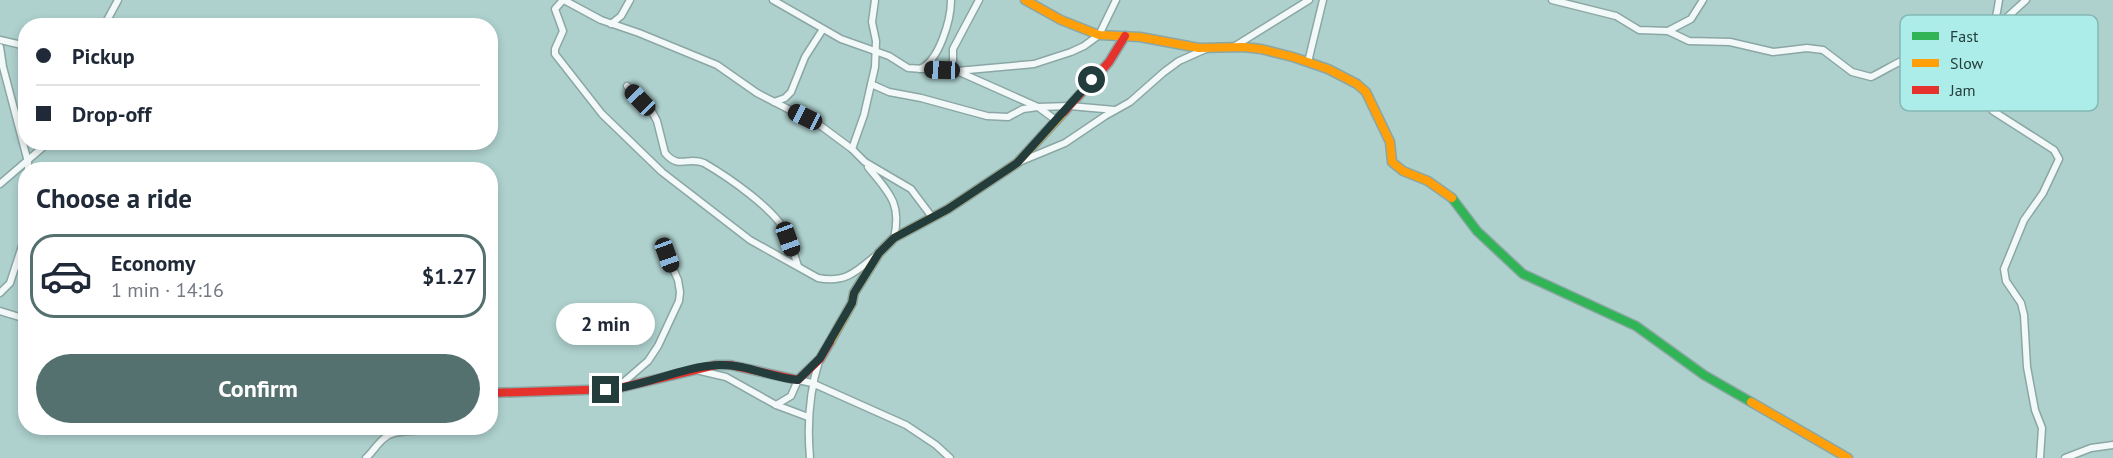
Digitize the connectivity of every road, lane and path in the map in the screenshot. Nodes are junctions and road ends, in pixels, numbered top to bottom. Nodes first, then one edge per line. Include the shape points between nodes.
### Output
1 (118, 0) edge
2 (630, 0) edge
3 (773, 0) edge
4 (875, 0) edge
5 (951, 0) edge
6 (980, 0) edge
7 (1025, 0) edge
8 (1116, 0) edge
9 (1309, 0) edge
10 (1323, 0) edge
11 (1552, 0) edge
12 (1704, 0) edge
13 (1999, 0) edge
14 (2026, 0) edge
15 (567, 1) edge
16 (1996, 15) edge
17 (2011, 15) edge
18 (108, 18) edge
19 (611, 24) junction
20 (823, 29) junction
21 (1668, 31) junction
22 (1099, 35) junction
23 (1125, 36) junction
24 (0, 40) edge
25 (18, 44) edge
26 (0, 47) edge
27 (1234, 47) junction
28 (1206, 49) junction
29 (876, 52) junction
30 (1308, 62) junction
31 (1900, 63) edge
32 (920, 69) junction
33 (2, 70) edge
34 (957, 71) junction
35 (871, 84) junction
36 (627, 86) dead end
37 (774, 102) junction
38 (1070, 106) junction
39 (1038, 107) junction
40 (1115, 110) junction
41 (1993, 111) edge
42 (1057, 121) junction
43 (18, 129) edge
44 (852, 149) junction
45 (42, 150) edge
46 (32, 162) edge
47 (865, 162) junction
48 (1017, 163) junction
49 (18, 172) edge
50 (0, 184) edge
51 (932, 217) junction
52 (894, 238) junction
53 (879, 253) junction
54 (667, 255) dead end
55 (18, 258) edge
56 (798, 266) junction
57 (0, 293) edge
58 (0, 311) edge
59 (18, 317) edge
60 (820, 358) junction
61 (693, 369) junction
62 (798, 380) junction
63 (812, 383) junction
64 (615, 389) junction
65 (498, 393) edge
66 (776, 405) junction
67 (808, 417) junction
68 (389, 435) edge
69 (2113, 445) edge
70 (366, 458) edge
71 (810, 458) edge
72 (950, 458) edge
73 (1848, 458) edge
74 (2040, 458) edge
75 (2065, 458) edge

1 - 18 street
2 - 19 street
3 - 20 street
4 - 29 street via 872,22
5 - 32 street via 949,20 934,57
6 - 34 street via 953,49 952,62
7 - 22 street
8 - 22 street
9 - 27 street
10 - 30 street
11 - 21 street via 1616,16 1639,30
12 - 21 street via 1691,19
13 - 16 street
14 - 17 street
15 - 19 street
15 - 56 street via 555,9 563,31 555,54 602,114 662,172 722,220
19 - 37 street via 717,65
20 - 29 street
20 - 37 street via 805,57 791,92
21 - 31 street via 1689,41 1730,42 1765,51 1817,49 1828,52 1852,72 1871,77
22 - 23 street
22 - 34 street via 1084,46 1047,61
23 - 28 street
23 - 38 street via 1109,62
24 - 25 street
26 - 33 street
27 - 28 street
27 - 30 street via 1268,50
28 - 40 street via 1179,61 1139,96
29 - 32 street via 903,66
29 - 35 street
30 - 73 street via 1360,85 1390,142 1392,162 1452,198 1477,231 1523,274 1636,326 1704,375
32 - 34 street
33 - 43 street
34 - 39 street
35 - 39 street via 987,116 1008,117
35 - 44 street
36 - 56 street via 650,108 668,157 679,163 704,163 754,198 787,234
37 - 44 street via 820,126
38 - 39 street
38 - 40 street
38 - 42 street
39 - 42 street
40 - 48 street via 1065,143
41 - 74 street via 2054,150 2059,159 2043,193 2024,220 2004,269 2006,281 2024,312 2026,362 2042,428
42 - 48 street
44 - 47 street
45 - 46 street
47 - 51 street via 911,189
47 - 52 street via 893,199 898,215
48 - 51 street
49 - 50 street
51 - 52 street
52 - 53 street
53 - 56 street via 854,274 836,279 818,278
53 - 60 street
54 - 64 street via 678,280 679,301 648,361
55 - 57 street via 10,283
58 - 59 street
60 - 62 street
60 - 63 street
61 - 62 street via 730,364
61 - 64 street
61 - 66 street via 726,377
62 - 63 street
62 - 66 street via 790,396
63 - 67 street
63 - 72 street via 906,425
64 - 65 street
66 - 67 street
67 - 71 street
68 - 70 street
69 - 75 street

